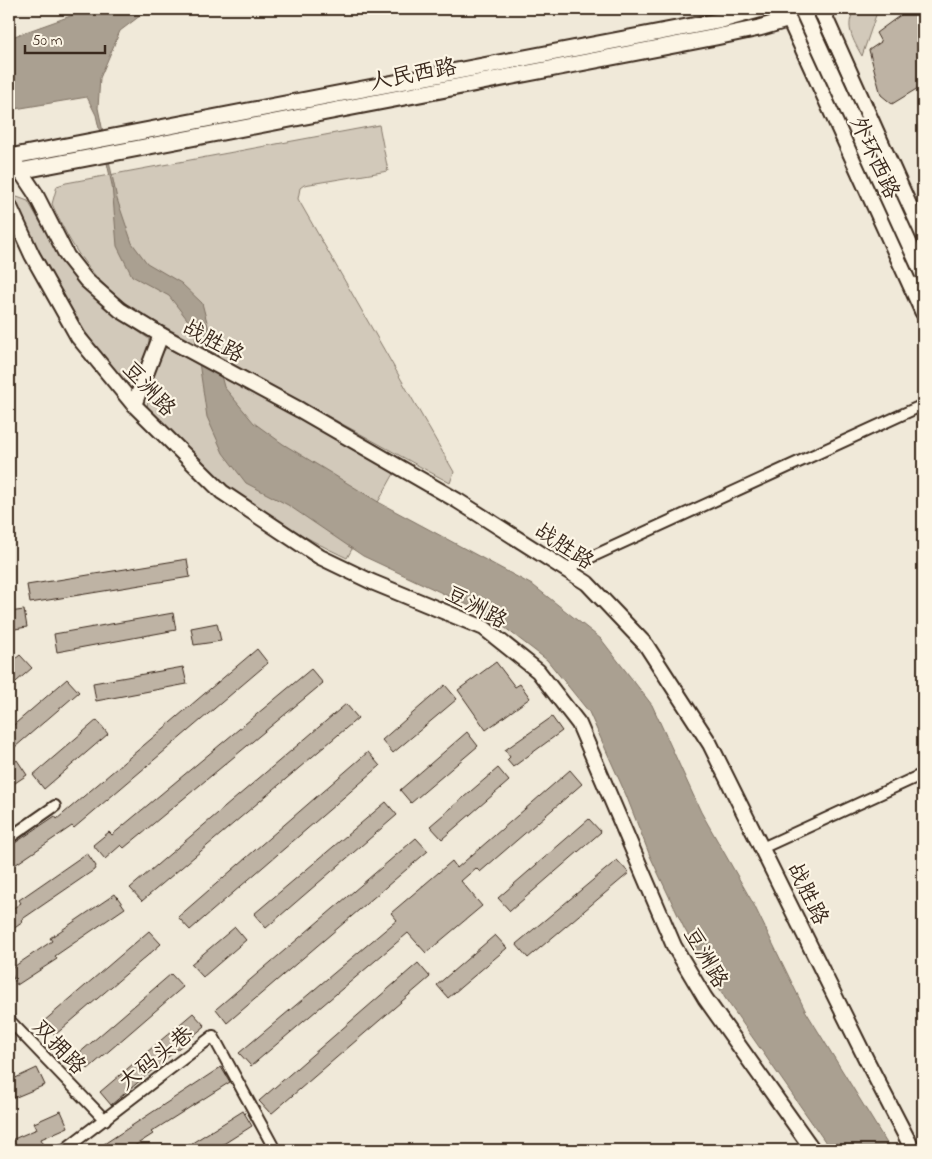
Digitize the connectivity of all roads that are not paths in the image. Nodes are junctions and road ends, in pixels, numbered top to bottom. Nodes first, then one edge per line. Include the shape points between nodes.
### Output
1 (762, 9) edge
2 (802, 9) edge
3 (822, 9) edge
4 (788, 14) edge
5 (10, 155) edge
6 (15, 172) edge
7 (9, 205) edge
8 (923, 237) edge
9 (923, 274) edge
10 (923, 312) edge
11 (161, 335) junction
12 (134, 405) junction
13 (923, 405) edge
14 (565, 569) junction
15 (923, 774) edge
16 (55, 806) dead end
17 (9, 838) edge
18 (762, 848) junction
19 (9, 1020) edge
20 (105, 1120) junction
21 (64, 1150) edge
22 (275, 1150) edge
23 (814, 1150) edge
24 (914, 1150) edge

1 - 5 main road, 人民西路 via 670,30
2 - 9 main road, bridge
3 - 4 main road, 人民西路
3 - 8 main road, 外环西路
4 - 6 main road, 人民西路 via 716,37
4 - 10 main road, 外环西路
5 - 6 street, 战胜路
6 - 11 street, 战胜路 via 35,193 67,256 86,280 120,310
7 - 12 street, 豆洲路 via 32,255 78,337
11 - 12 street
11 - 14 street, 战胜路 via 458,501
12 - 23 street, 豆洲路 via 222,492 271,526 355,573 484,628 538,671 579,724 674,946 705,998
13 - 14 street
14 - 18 street, 战胜路 via 587,583 646,645 710,744
15 - 18 street
16 - 17 street
18 - 24 street, 战胜路
19 - 20 street, 双拥路
20 - 21 street, 大码头巷
20 - 22 street, 大码头巷 via 213,1036

